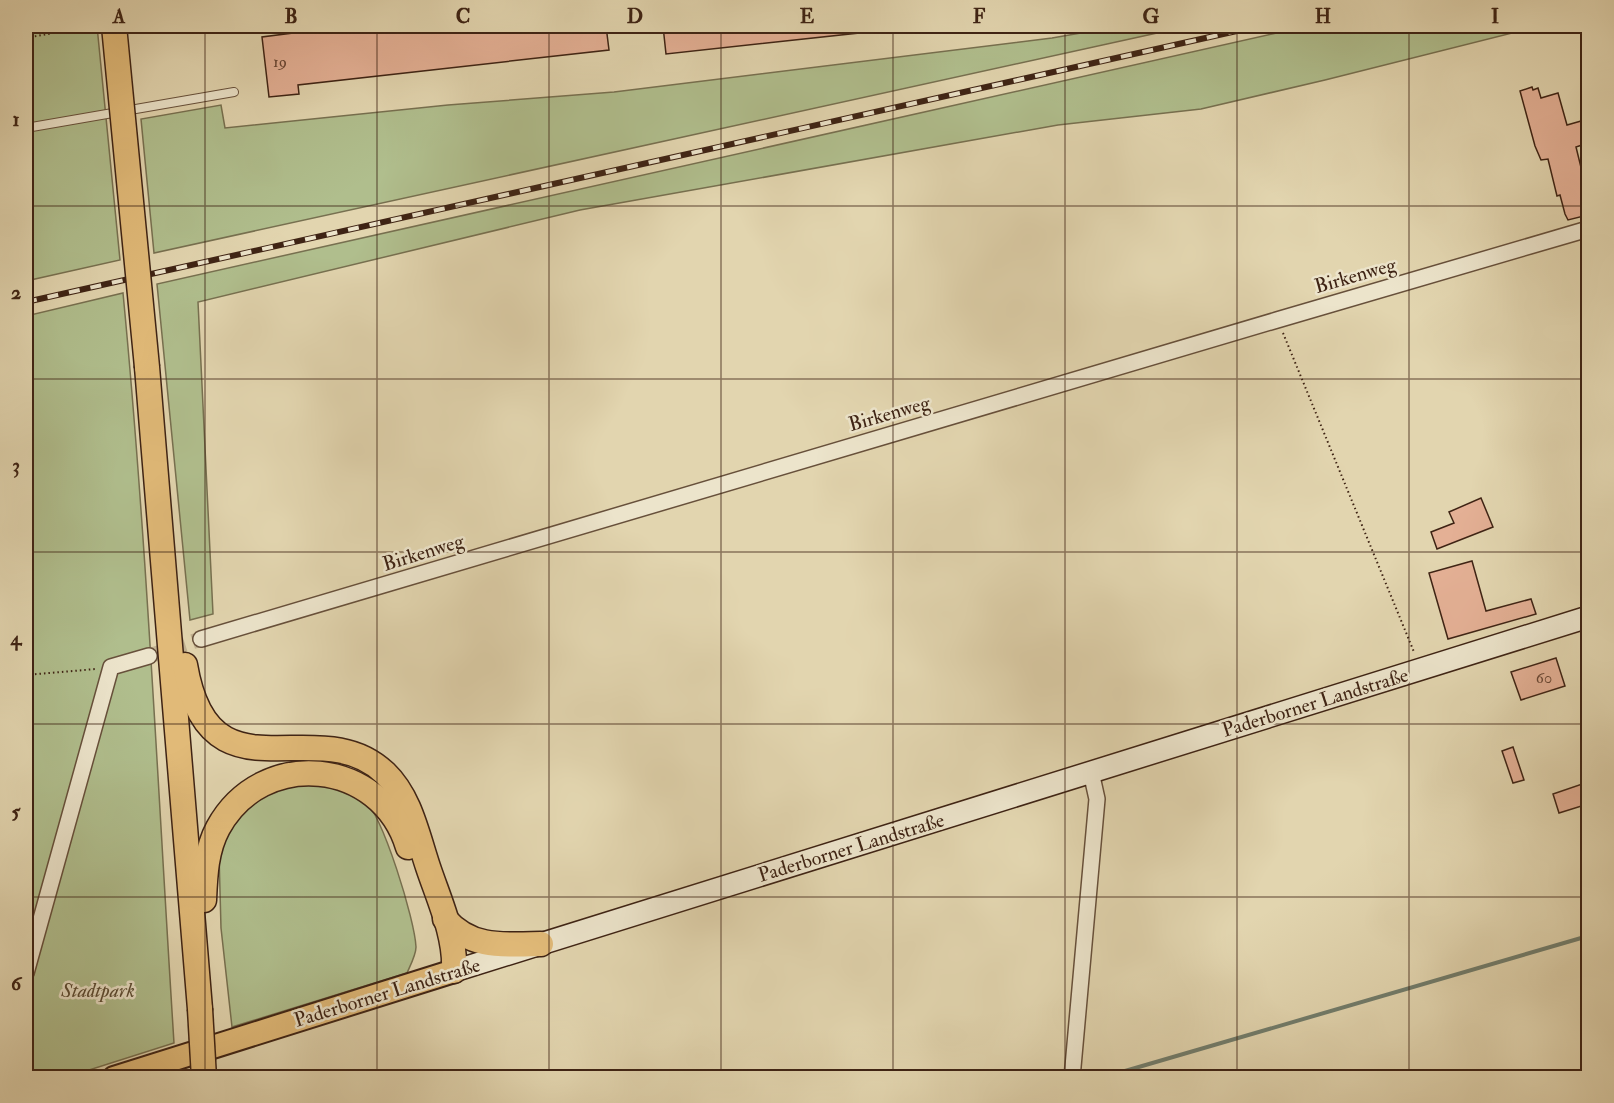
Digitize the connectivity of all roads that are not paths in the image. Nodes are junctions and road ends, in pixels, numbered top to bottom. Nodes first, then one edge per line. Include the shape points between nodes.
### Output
1 (114, 26) edge
2 (234, 92) dead end
3 (26, 128) edge
4 (1588, 230) edge
5 (164, 566) junction
6 (1588, 617) edge
7 (201, 639) tunnel mouth
8 (149, 656) tunnel mouth
9 (1091, 772) junction
10 (445, 919) junction
11 (541, 944) junction
12 (196, 965) junction
13 (454, 971) junction
14 (26, 973) edge
15 (114, 1077) edge
16 (204, 1077) edge
17 (1072, 1077) edge

1 - 5 highway, bridge
2 - 3 lane
4 - 7 street, Birkenweg
5 - 10 highway via 174,578 187,676 201,716 221,735 240,744 264,749 334,749 359,755 375,765 393,781 409,809
5 - 12 highway
6 - 9 main road, Paderborner Landstraße
8 - 14 street via 111,667
9 - 11 main road, Paderborner Landstraße
9 - 17 street via 1097,799
10 - 11 highway via 455,931 479,942
10 - 13 highway via 454,947
11 - 13 main road, Paderborner Landstraße
12 - 13 highway via 205,934 206,865 222,821 237,802 265,783 317,773 352,781 376,797 394,818 406,840 441,956
12 - 16 highway, bridge
13 - 15 main road, Paderborner Landstraße

